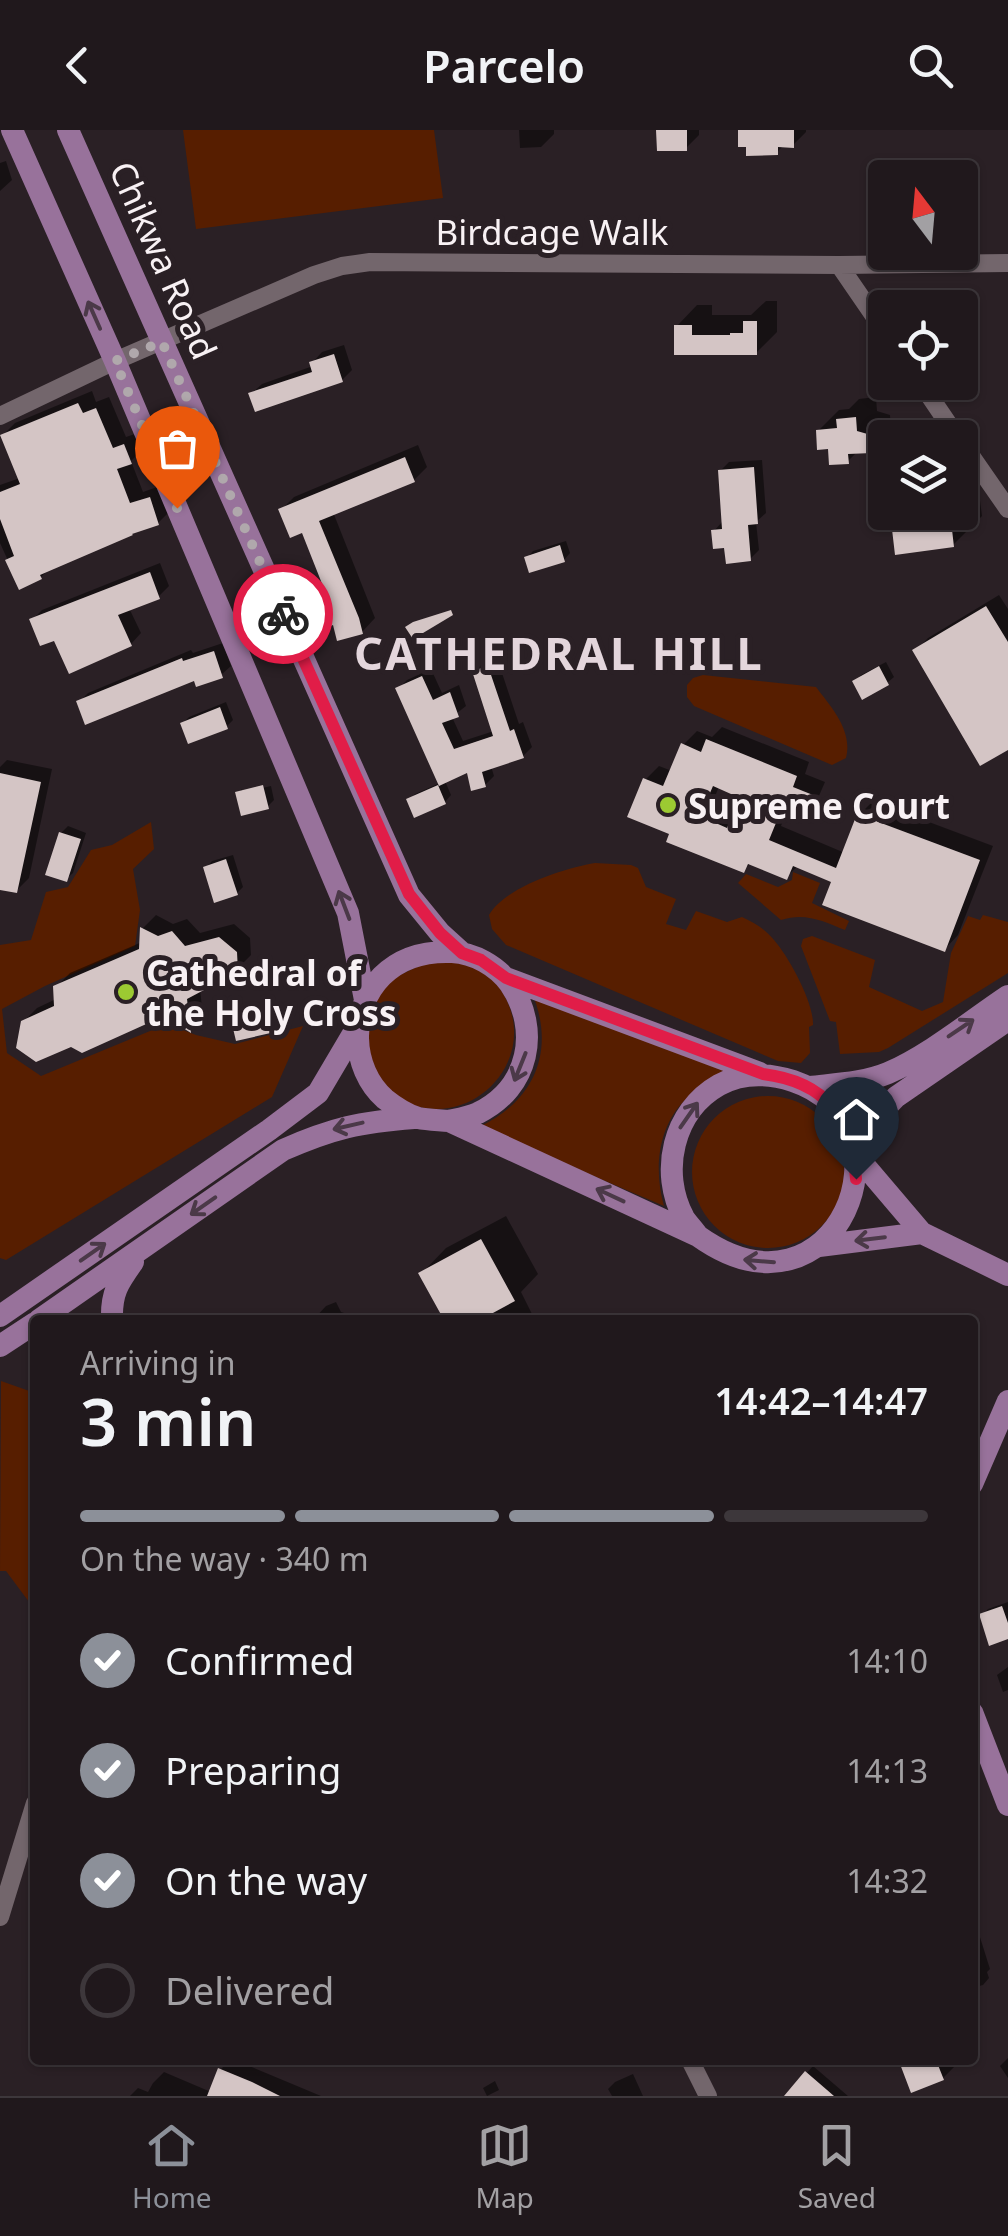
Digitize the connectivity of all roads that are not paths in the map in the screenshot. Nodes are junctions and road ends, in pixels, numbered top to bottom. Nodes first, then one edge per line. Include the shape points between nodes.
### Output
1 (12, 130) edge
2 (68, 130) edge
3 (1008, 262) edge
4 (839, 266) junction
5 (868, 308) edge
6 (162, 342) junction
7 (115, 361) junction
8 (0, 416) edge
9 (978, 466) edge
10 (1008, 509) edge
11 (462, 953) junction
12 (506, 978) junction
13 (1008, 996) edge
14 (365, 1000) junction
15 (1008, 1020) edge
16 (358, 1027) junction
17 (763, 1074) junction
18 (810, 1086) junction
19 (418, 1118) junction
20 (448, 1121) junction
21 (854, 1153) junction
22 (922, 1233) junction
23 (698, 1236) junction
24 (819, 1246) junction
25 (144, 1247) junction
26 (1008, 1276) edge
27 (4, 1309) edge
28 (46, 1315) edge
29 (112, 1315) edge
30 (30, 1318) edge
31 (30, 1326) edge
32 (0, 1346) edge
33 (1008, 1401) edge
34 (978, 1470) edge
35 (978, 1728) edge
36 (1008, 1805) edge
37 (30, 1819) edge
38 (0, 1917) edge
39 (692, 2065) edge
40 (708, 2096) edge

7 -> 1 main road
2 - 6 main road, Chikwa Road
3 - 4 street, Birdcage Walk
4 - 5 street
4 - 6 street, Birdcage Walk via 370,262 314,275
6 - 7 street, Birdcage Walk
6 - 11 main road, Chikwa Road via 409,894
7 - 8 street, Birdcage Walk
14 -> 7 main road via 348,913
9 - 10 street
11 - 12 main road
11 - 14 main road via 433,951 405,959
12 - 17 main road
12 -> 20 main road via 528,1027 516,1080 475,1115
18 -> 13 main road via 885,1074
14 - 16 main road
15 - 21 main road via 896,1097
16 - 19 main road via 358,1050 378,1092
27 -> 16 main road via 318,1093
17 - 18 main road
23 -> 17 main road via 684,1219 674,1186 678,1132 703,1096
18 - 21 main road via 840,1116
19 - 20 main road
19 -> 25 main road via 350,1125 283,1150
23 -> 20 main road
21 - 22 main road
21 - 24 main road via 850,1204
22 -> 24 main road
22 - 26 main road
24 -> 23 main road via 770,1263 719,1251
25 - 28 main road
25 - 29 main road via 117,1285
27 - 30 main road
31 - 32 main road
33 - 34 main road
35 - 36 main road
37 - 38 street
39 - 40 street

